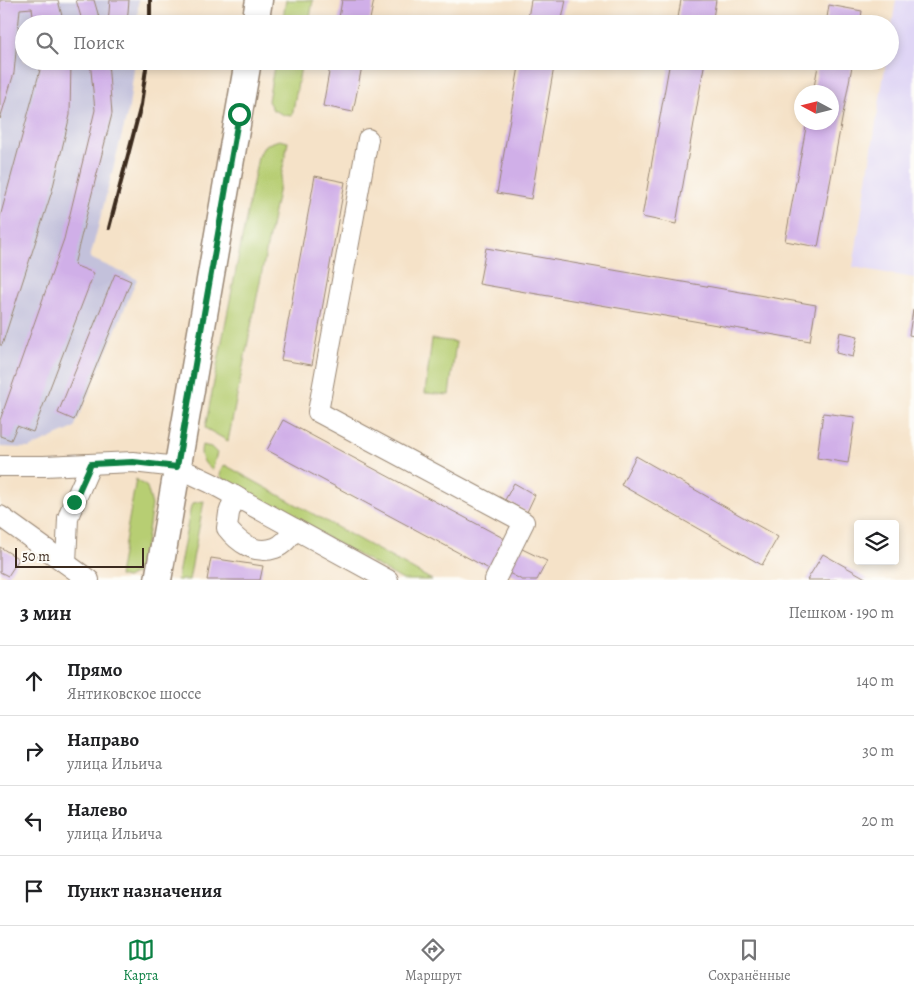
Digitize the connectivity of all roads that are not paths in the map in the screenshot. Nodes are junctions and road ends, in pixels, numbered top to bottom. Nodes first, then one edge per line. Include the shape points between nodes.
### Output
1 (259, 0) edge
2 (256, 15) edge
3 (246, 70) edge
4 (368, 139) dead end
5 (91, 464) junction
6 (0, 466) edge
7 (177, 467) junction
8 (235, 496) junction
9 (0, 516) edge
10 (295, 529) junction
11 (66, 563) junction
12 (89, 580) edge
13 (158, 580) edge
14 (388, 580) edge
15 (494, 580) edge

1 - 2 main road
3 - 7 main road
4 - 15 street via 318,412 524,522
5 - 6 street
5 - 7 street via 133,462
5 - 11 street via 68,518
7 - 8 street
7 - 13 main road
8 - 10 street
8 - 10 street via 227,528 244,545 260,550 275,548
9 - 11 street
10 - 14 street
11 - 12 street

